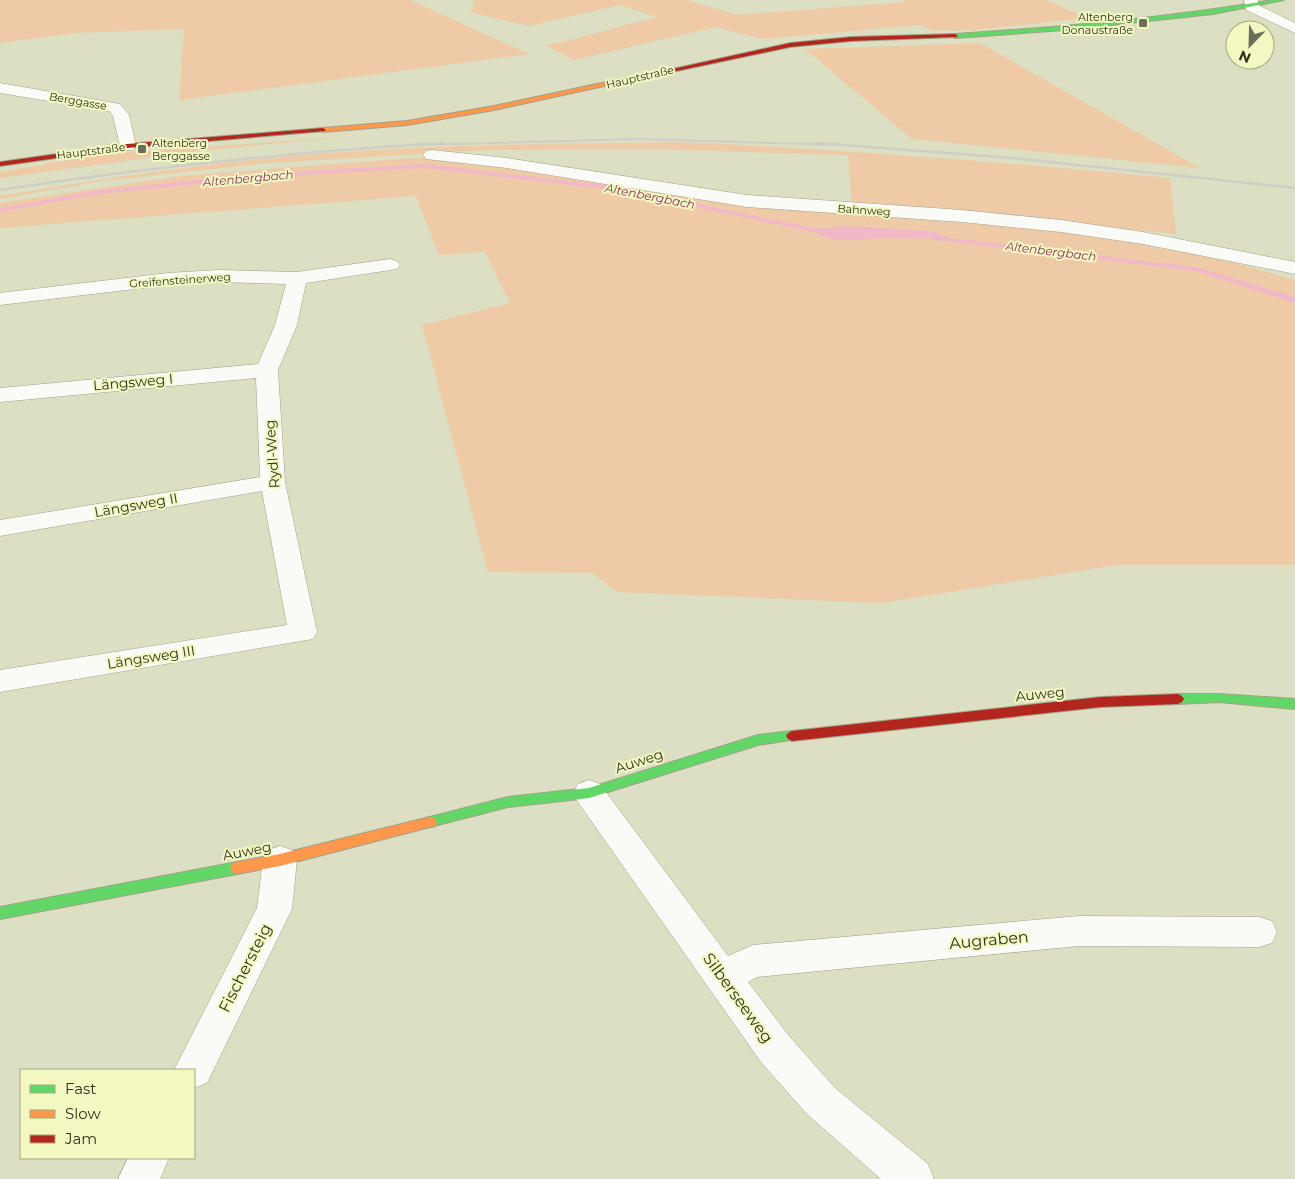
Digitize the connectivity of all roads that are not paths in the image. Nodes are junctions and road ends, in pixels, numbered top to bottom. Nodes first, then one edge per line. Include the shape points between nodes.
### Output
1 (1281, 0) edge
2 (1251, 4) edge
3 (1295, 28) edge
4 (0, 88) edge
5 (127, 146) junction
6 (432, 155) dead end
7 (0, 164) edge
8 (390, 266) dead end
9 (1295, 268) edge
10 (297, 278) junction
11 (0, 299) edge
12 (266, 370) junction
13 (0, 395) edge
14 (273, 482) junction
15 (0, 528) edge
16 (303, 632) joint
17 (0, 681) edge
18 (1295, 704) edge
19 (589, 793) junction
20 (280, 860) junction
21 (0, 913) edge
22 (1259, 932) dead end
23 (723, 976) junction
24 (194, 1069) edge
25 (149, 1159) edge
26 (139, 1179) edge
27 (913, 1179) edge

1 - 2 main road, Hauptstraße
2 - 3 street
2 - 5 main road, Hauptstraße via 988,35 790,45 494,108 407,123
4 - 5 street, Berggasse via 114,107 121,115
5 - 7 main road, Hauptstraße
6 - 9 street, Bahnweg via 507,163 747,201 1061,226 1143,238
8 - 10 street, Greifensteinerweg
10 - 11 street, Greifensteinerweg via 218,276 168,279
10 - 12 street, Rydl-Weg via 286,325
12 - 13 street, Längsweg I
12 - 14 street, Rydl-Weg
14 - 15 street, Längsweg II
14 - 16 street, Rydl-Weg
16 - 17 street, Längsweg III
18 - 19 main road, Auweg via 1219,698 1101,702 758,740
19 - 20 main road, Auweg via 508,802
19 - 23 street, Silberseeweg
20 - 21 main road, Auweg
20 - 24 street, Fischersteig via 274,908
22 - 23 street, Augraben via 1079,931 753,961
23 - 27 street, Silberseeweg via 775,1049 821,1101
25 - 26 street

